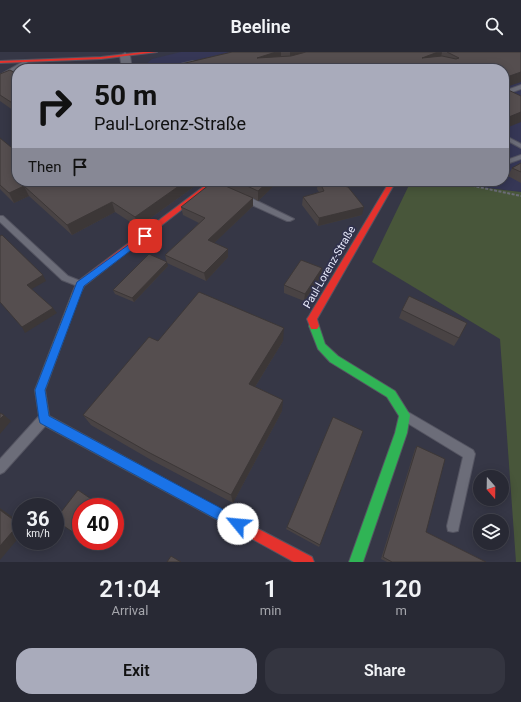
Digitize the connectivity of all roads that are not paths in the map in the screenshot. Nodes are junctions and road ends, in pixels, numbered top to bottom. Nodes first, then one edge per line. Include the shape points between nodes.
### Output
1 (103, 52) edge
2 (155, 52) edge
3 (135, 53) edge
4 (122, 55) edge
5 (82, 59) junction
6 (198, 61) edge
7 (0, 62) edge
8 (26, 62) junction
9 (23, 64) edge
10 (184, 64) edge
11 (12, 70) edge
12 (12, 75) edge
13 (521, 87) edge
14 (509, 93) edge
15 (509, 140) edge
16 (521, 146) edge
17 (521, 157) edge
18 (509, 162) edge
19 (212, 186) edge
20 (390, 186) edge
21 (233, 193) edge
22 (0, 218) edge
23 (290, 219) dead end
24 (80, 284) junction
25 (405, 415) junction
26 (44, 419) junction
27 (0, 468) edge
28 (453, 526) dead end
29 (307, 562) edge
30 (356, 562) edge

1 - 5 street
2 - 3 street
3 - 4 street
4 - 5 street
5 - 8 street
6 - 10 lane
7 - 8 street
8 - 9 lane
11 - 12 lane via 2,76
13 - 14 lane
15 - 16 lane
17 - 18 lane
19 - 24 street
20 - 25 street, Paul-Lorenz-Straße via 312,319 321,346 334,360 391,394
21 - 23 lane
22 - 24 lane via 65,278
24 - 26 street via 40,390
25 - 28 lane via 469,454
25 - 30 street
26 - 27 lane
26 - 29 street

